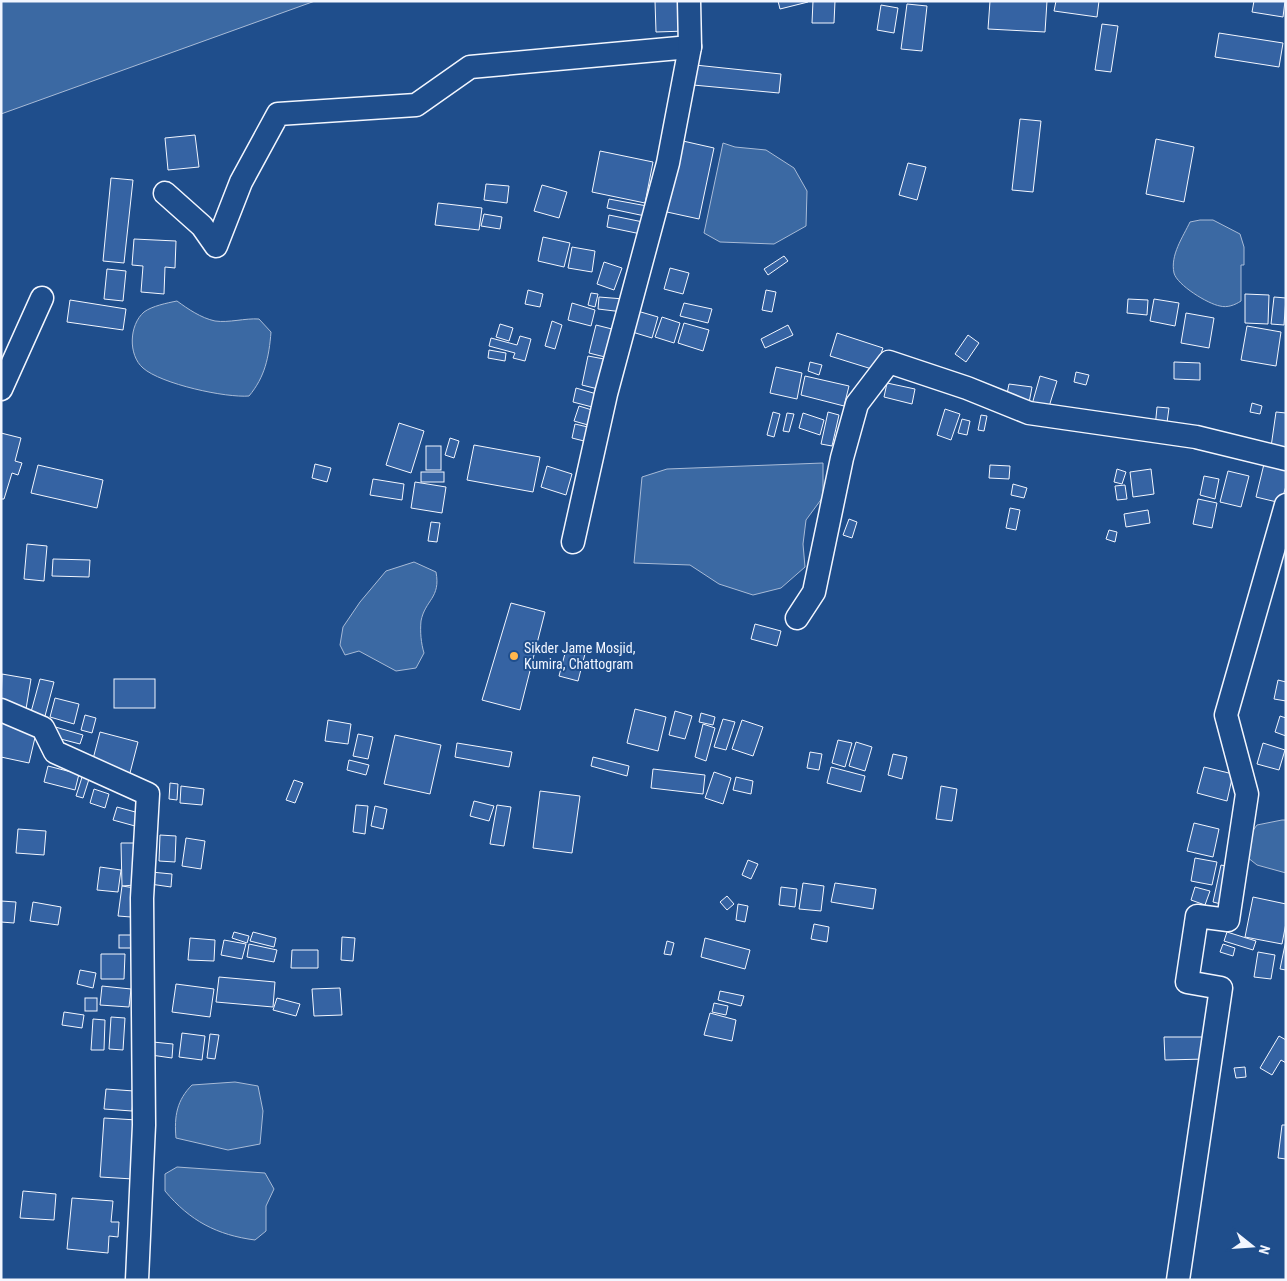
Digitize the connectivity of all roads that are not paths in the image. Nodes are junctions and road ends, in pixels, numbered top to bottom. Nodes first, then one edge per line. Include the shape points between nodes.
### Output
1 (689, 1) edge
2 (690, 47) junction
3 (165, 193) dead end
4 (42, 298) dead end
5 (1, 388) edge
6 (1286, 459) edge
7 (1286, 505) edge
8 (573, 542) dead end
9 (797, 618) dead end
10 (1, 710) edge
11 (137, 1280) edge
12 (1178, 1280) edge

1 - 2 street
2 - 3 street via 470,67 416,105 278,114 241,182 216,246 202,226
2 - 8 street via 668,163 606,394
4 - 5 street
6 - 9 street via 1196,437 1029,413 889,362 857,404 842,458 814,592
7 - 12 street via 1226,715 1247,794 1228,920 1197,916 1187,982 1221,988
10 - 11 street via 43,728 55,752 148,794 142,898 144,1126

